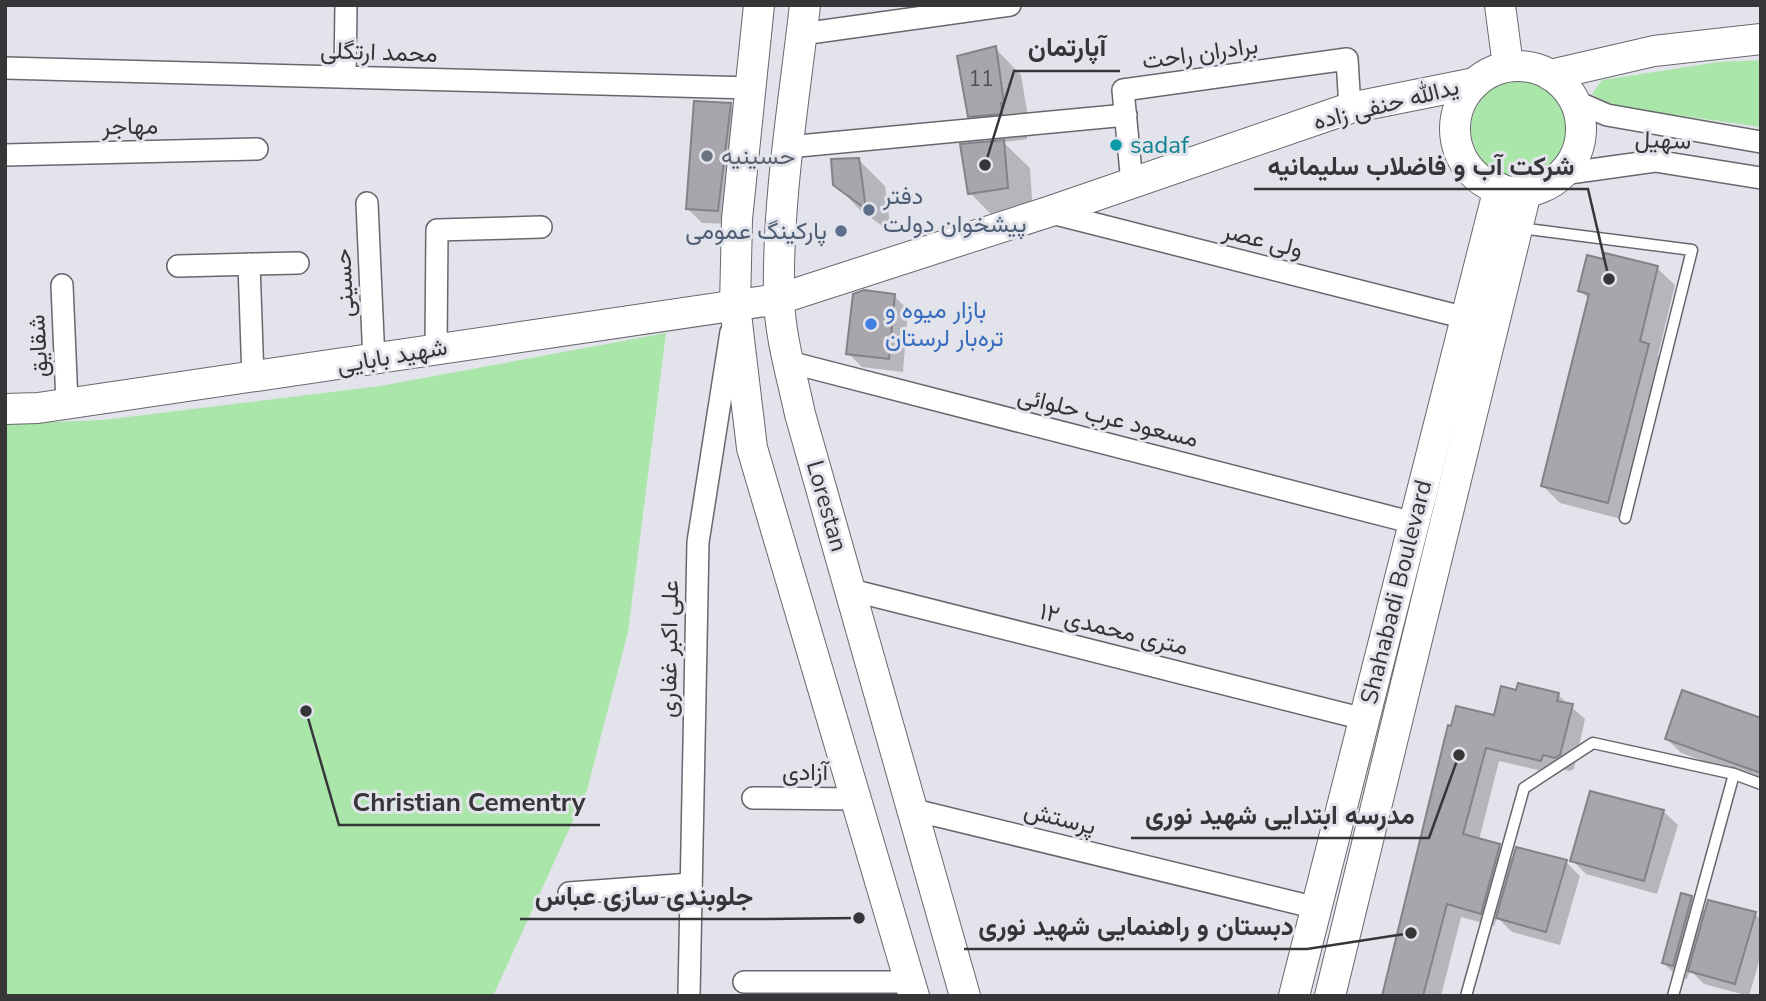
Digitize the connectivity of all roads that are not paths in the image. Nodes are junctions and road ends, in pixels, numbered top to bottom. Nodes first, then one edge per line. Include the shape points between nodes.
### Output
1 (346, 5) edge
2 (759, 5) edge
3 (1010, 5) edge
4 (1500, 5) edge
5 (804, 20) edge
6 (1761, 39) edge
7 (1508, 66) junction
8 (5, 68) edge
9 (1550, 75) junction
10 (345, 77) junction
11 (1475, 83) junction
12 (751, 89) junction
13 (1575, 101) junction
14 (1350, 108) junction
15 (1126, 115) junction
16 (1761, 142) edge
17 (788, 147) junction
18 (257, 149) dead end
19 (5, 155) edge
20 (1562, 174) junction
21 (1761, 178) edge
22 (1132, 183) junction
23 (1513, 190) junction
24 (367, 203) dead end
25 (1048, 212) junction
26 (541, 227) dead end
27 (1518, 228) junction
28 (298, 263) dead end
29 (249, 264) junction
30 (178, 266) dead end
31 (62, 285) dead end
32 (779, 299) junction
33 (735, 306) junction
34 (1466, 318) junction
35 (436, 348) junction
36 (374, 361) junction
37 (789, 362) junction
38 (253, 378) junction
39 (67, 403) junction
40 (5, 409) edge
41 (1625, 518) dead end
42 (1414, 523) junction
43 (851, 590) junction
44 (1364, 719) junction
45 (1734, 774) junction
46 (1761, 784) edge
47 (752, 798) dead end
48 (857, 799) junction
49 (914, 810) junction
50 (691, 884) junction
51 (569, 893) dead end
52 (1317, 908) junction
53 (744, 982) dead end
54 (912, 989) edge
55 (689, 996) edge
56 (965, 996) edge
57 (1294, 996) edge
58 (1330, 996) edge
59 (1466, 996) edge
60 (1673, 996) edge

1 - 10 street
2 - 12 street
3 - 5 street
4 - 7 street
5 - 17 street, Lorestan
6 - 9 street via 1654,51
7 - 9 street via 1530,67
7 - 11 street
8 - 10 street, محمد ارتگلی
9 - 13 street
10 - 12 street, محمد ارتگلی
11 - 14 street, یدالله حنفی زاده
11 - 23 street via 1459,108 1455,137 1460,156 1471,172
12 - 33 street via 737,219
13 - 16 street, سهیل via 1607,115
13 - 20 street via 1581,140
14 - 15 street, برادران راحت via 1347,59 1123,90
14 - 22 street, یدالله حنفی زاده
15 - 17 street
15 - 22 street
17 - 32 street, Lorestan
18 - 19 street, مهاجر
20 - 21 street, سهیل via 1655,161
20 - 23 street via 1546,186
22 - 25 street, یدالله حنفی زاده
23 - 27 street, Shahabadi Boulevard
23 - 34 street, Shahabadi Boulevard
24 - 36 street, حسینی
25 - 32 street, یدالله حنفی زاده
25 - 34 street, ولی عصر
26 - 35 street via 438,230
27 - 41 lane via 1692,250
27 - 58 street, Shahabadi Boulevard
28 - 29 street
29 - 30 street
29 - 38 street
31 - 39 street, شقایق
32 - 33 street, شهید بابایی
32 - 37 street, Lorestan
33 - 35 street, شهید بابایی
33 - 48 street via 752,448
33 - 50 street, علی اکبر غفاری via 698,542
34 - 42 street, Shahabadi Boulevard
35 - 36 street, شهید بابایی
36 - 38 street, شهید بابایی
37 - 42 street, مسعود عرب حلوائی
37 - 43 street, Lorestan
38 - 39 street, شهید بابایی
39 - 40 street, شهید بابایی
42 - 44 street, Shahabadi Boulevard
43 - 44 street, ۱۲ متری محمدی
43 - 49 street, Lorestan
44 - 52 street, Shahabadi Boulevard
45 - 46 lane
45 - 59 lane via 1593,743 1524,788
45 - 60 lane
47 - 48 street, آزادی
48 - 54 street
49 - 52 street, پرستش
49 - 56 street, Lorestan
50 - 51 street
50 - 55 street, علی اکبر غفاری
52 - 57 street, Shahabadi Boulevard
53 - 54 street

